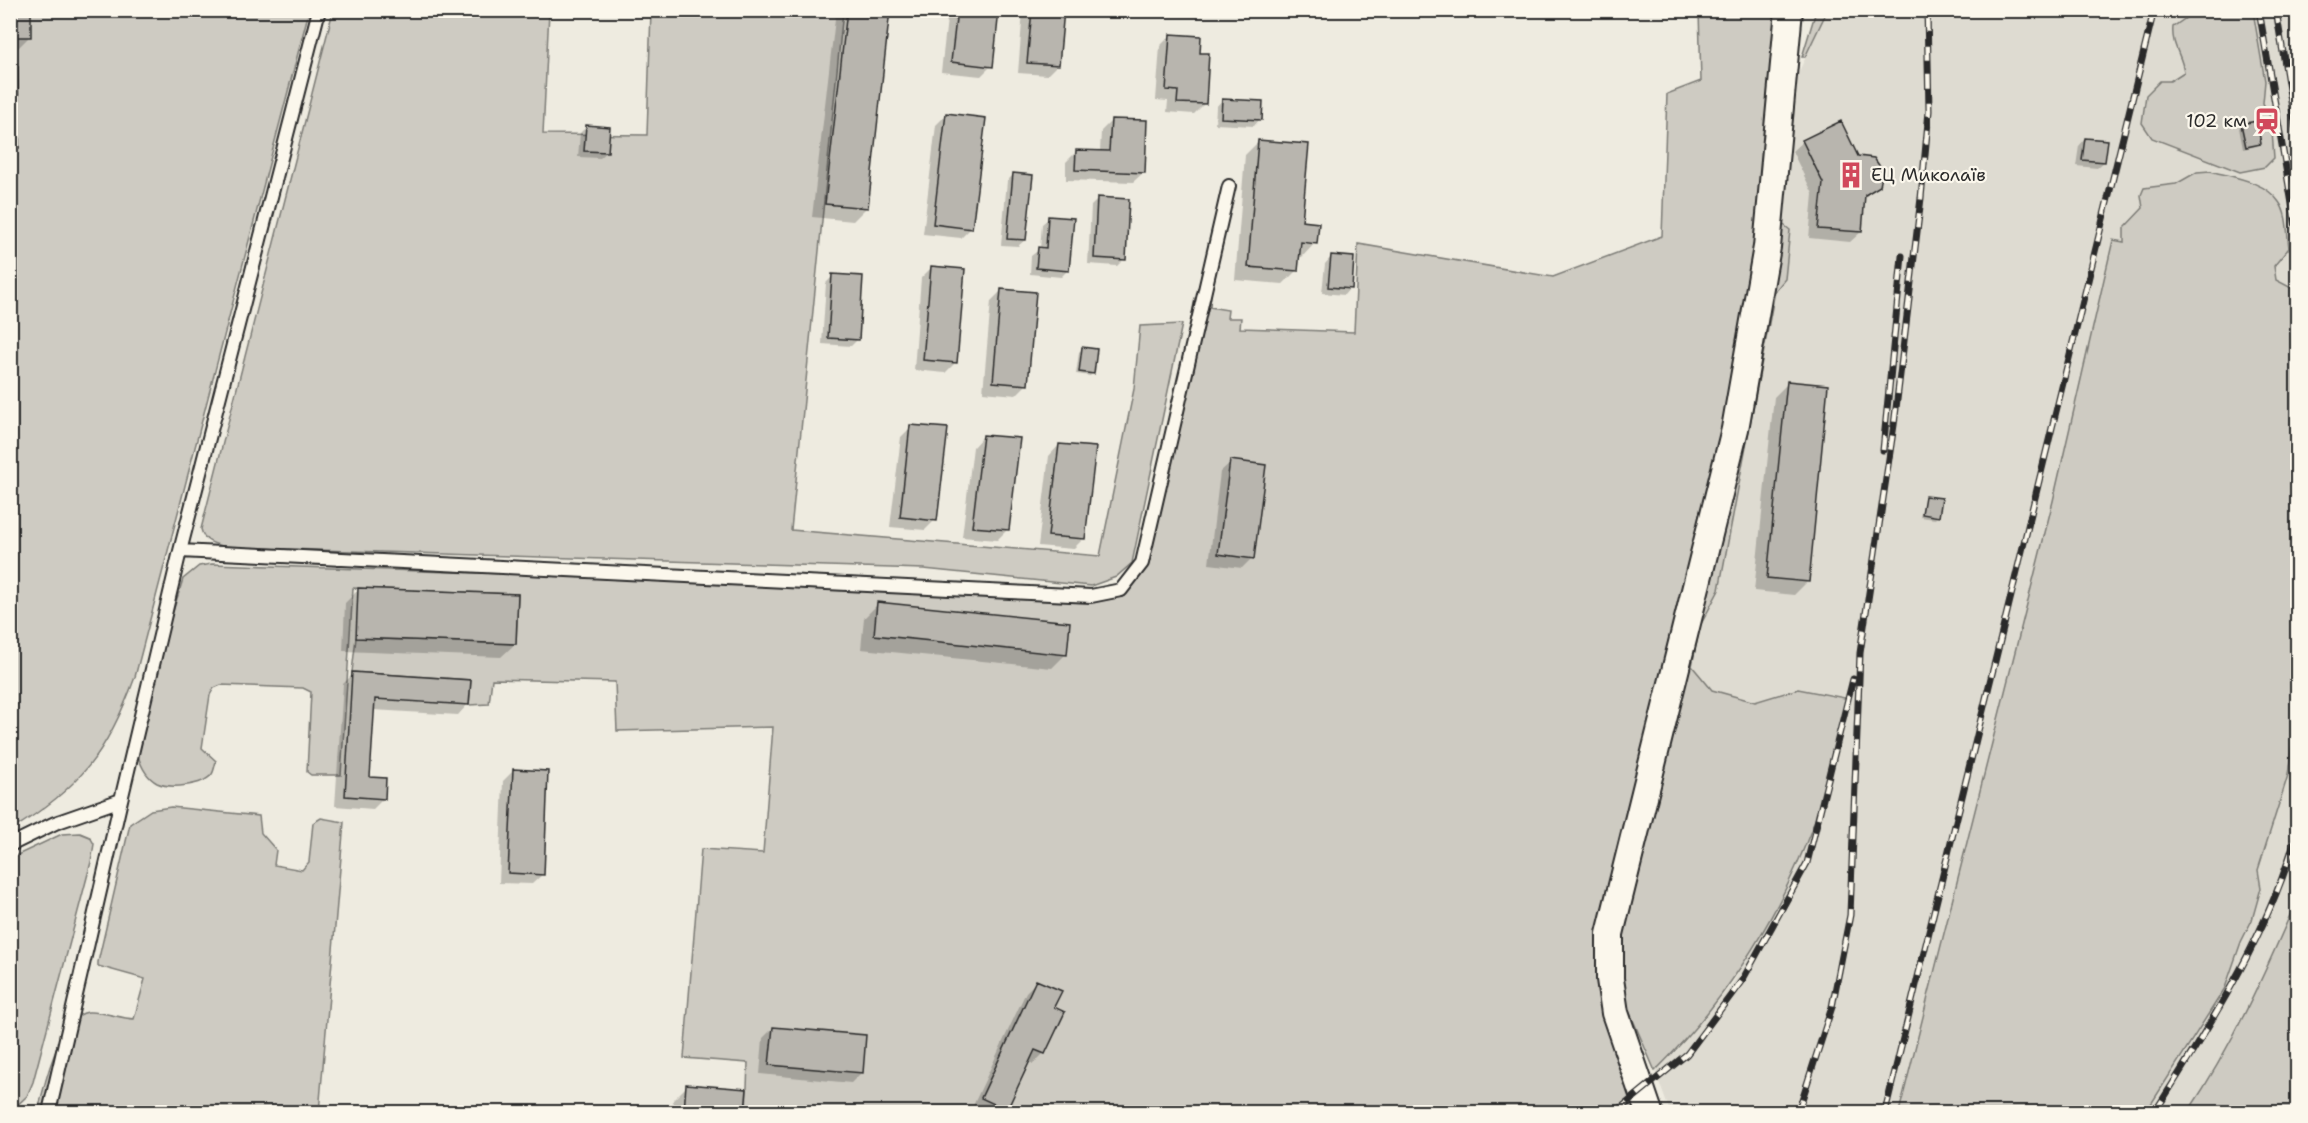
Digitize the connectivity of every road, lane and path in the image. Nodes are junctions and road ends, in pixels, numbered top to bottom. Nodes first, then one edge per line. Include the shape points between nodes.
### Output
1 (319, 10) edge
2 (1790, 10) edge
3 (1229, 186) dead end
4 (180, 551) junction
5 (121, 800) junction
6 (10, 845) edge
7 (49, 1113) edge
8 (1649, 1113) edge

1 - 4 lane
2 - 8 street via 1767,247 1735,429 1610,934 1615,1013
3 - 4 lane via 1142,563 1121,590 1091,596
4 - 5 lane
5 - 6 lane via 55,823
5 - 7 lane

